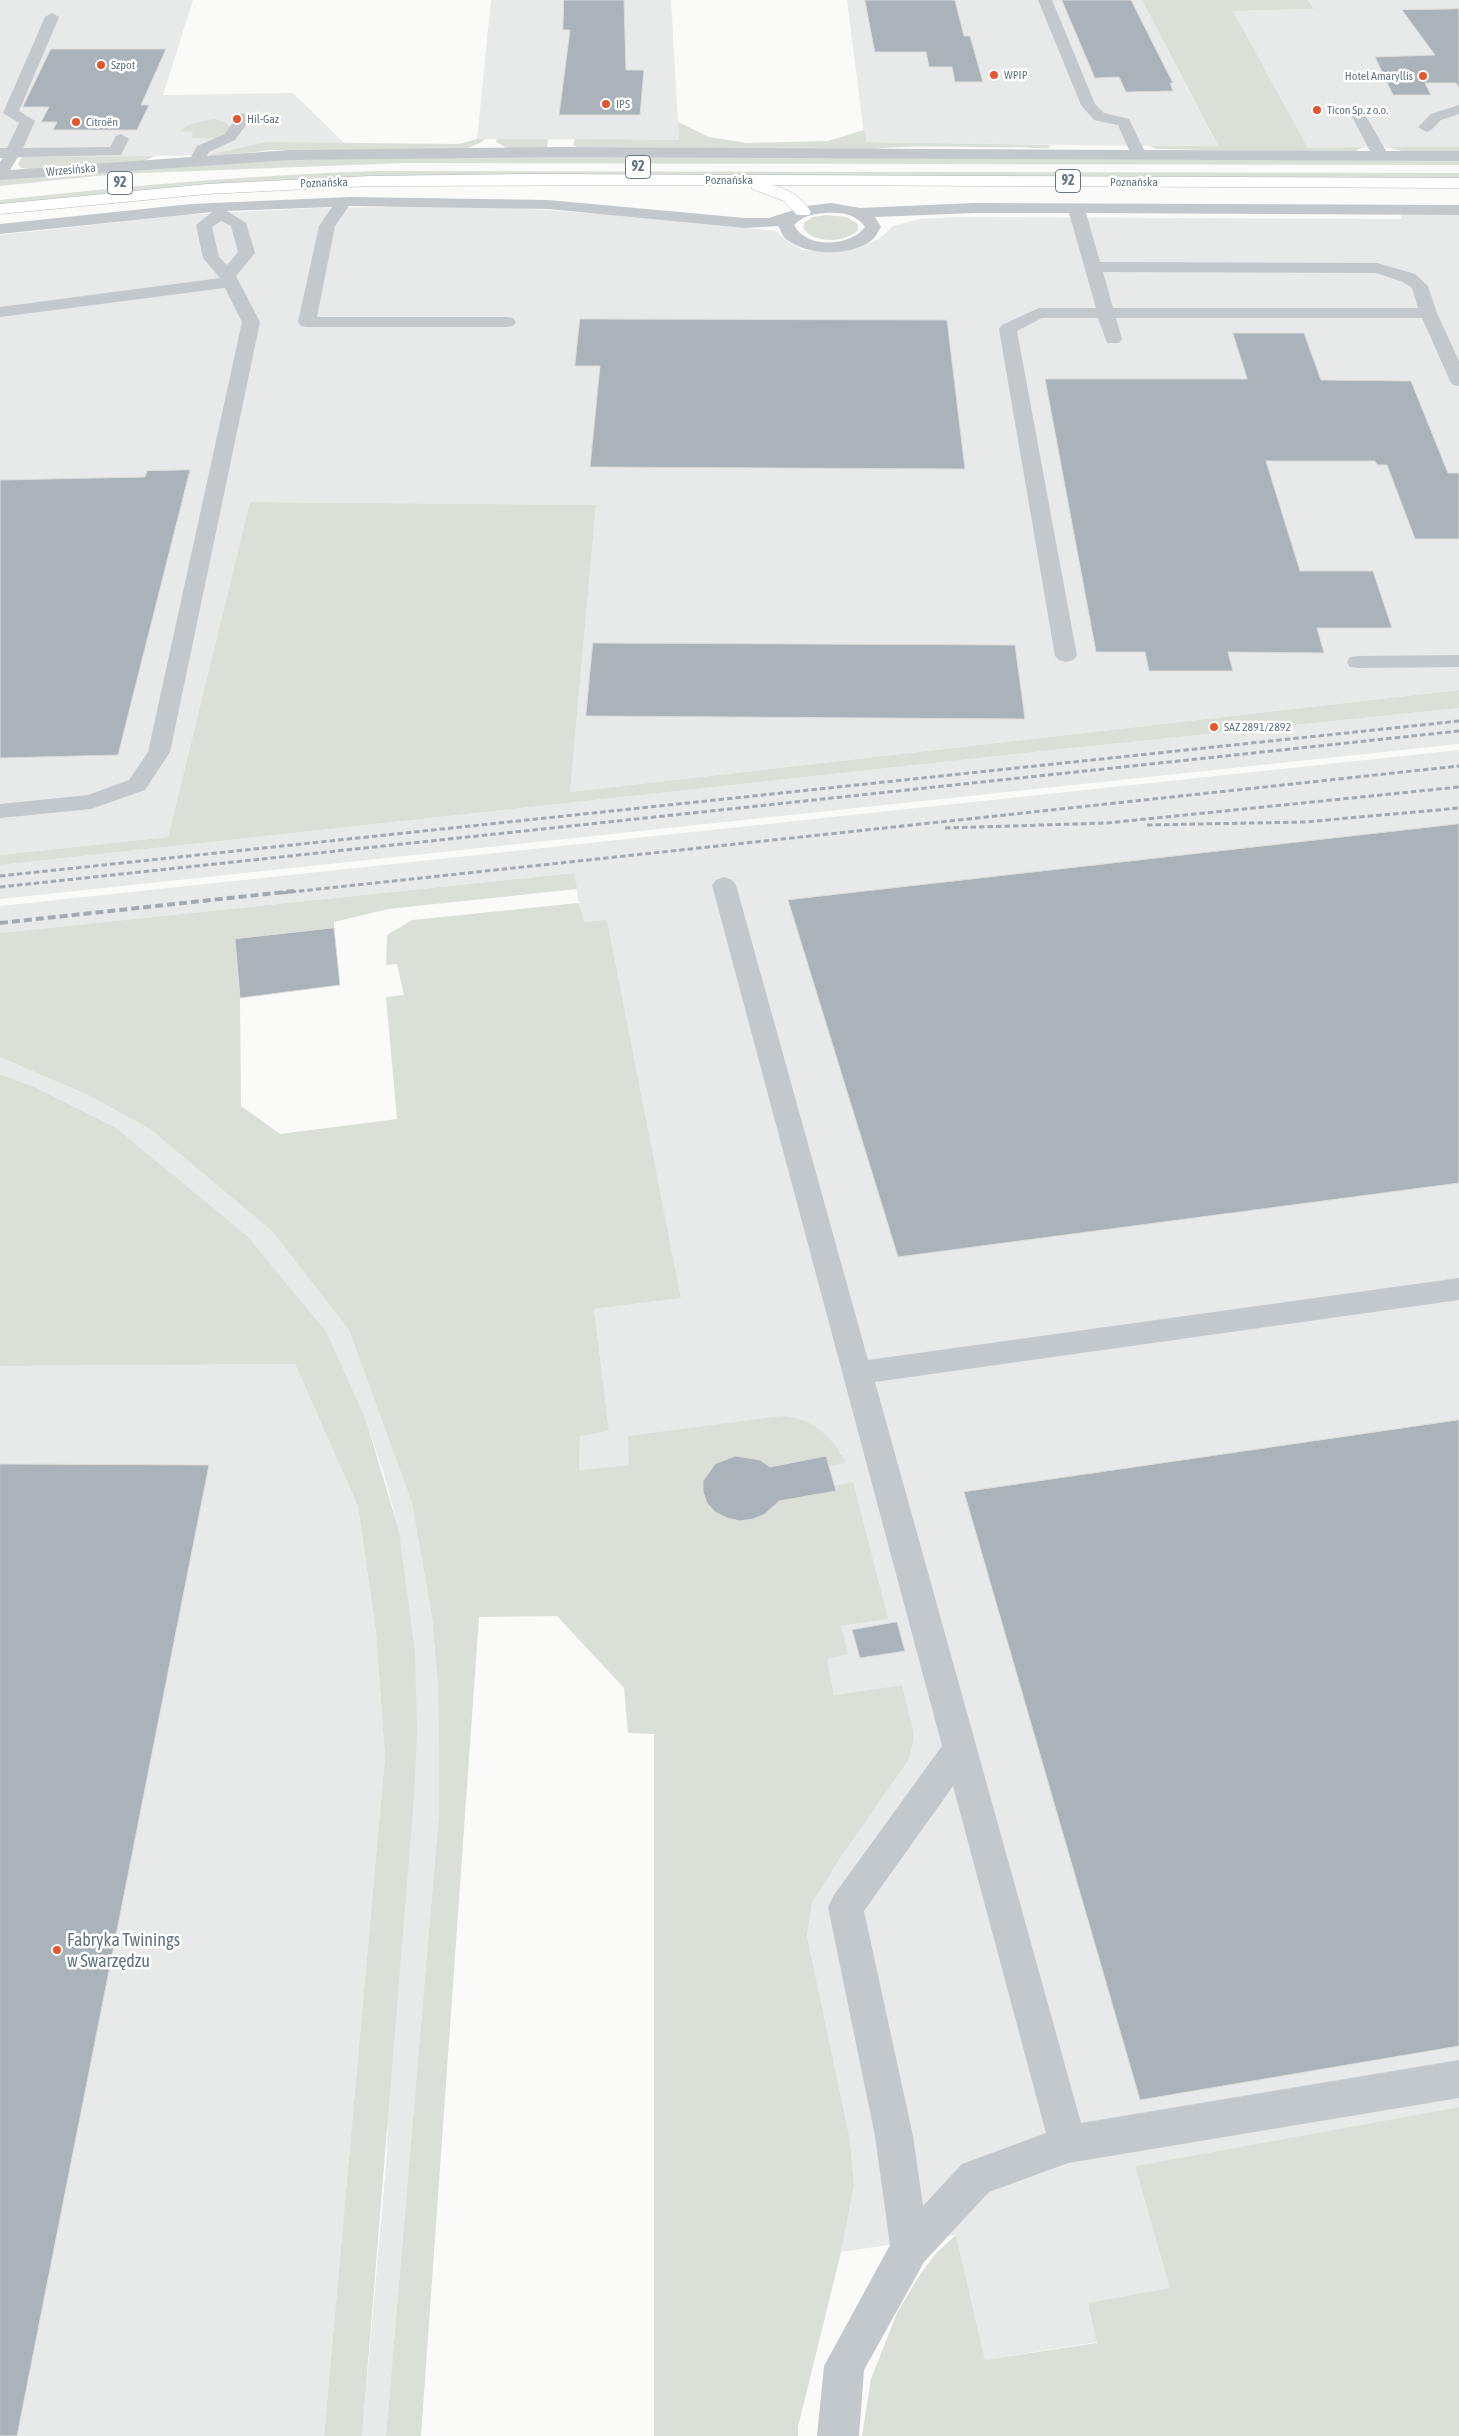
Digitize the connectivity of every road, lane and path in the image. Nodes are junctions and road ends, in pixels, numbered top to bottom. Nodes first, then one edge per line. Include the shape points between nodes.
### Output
1 (1045, 0) edge
2 (52, 17) dead end
3 (1355, 109) dead end
4 (1459, 109) edge
5 (243, 118) dead end
6 (1426, 128) dead end
7 (121, 139) dead end
8 (169, 150) dead end
9 (1138, 153) junction
10 (200, 155) junction
11 (1380, 156) junction
12 (1459, 156) edge
13 (3, 163) edge
14 (142, 164) joint
15 (1459, 169) edge
16 (677, 180) junction
17 (1459, 183) edge
18 (0, 195) edge
19 (343, 203) junction
20 (1076, 208) junction
21 (0, 209) edge
22 (220, 210) junction
23 (942, 210) junction
24 (1459, 210) edge
25 (858, 213) junction
26 (797, 215) junction
27 (873, 227) junction
28 (0, 229) edge
29 (1093, 267) junction
30 (228, 279) junction
31 (0, 312) edge
32 (1106, 313) junction
33 (1428, 313) junction
34 (507, 322) dead end
35 (1113, 339) dead end
36 (1459, 381) edge
37 (1066, 656) dead end
38 (1459, 661) edge
39 (1358, 662) dead end
40 (0, 811) edge
41 (724, 885) dead end
42 (1459, 1289) edge
43 (857, 1373) junction
44 (960, 1749) junction
45 (1459, 2079) edge
46 (1068, 2144) junction
47 (910, 2248) junction
48 (838, 2436) edge

1 - 9 street via 1088,105 1099,117 1124,122
2 - 13 street via 10,112 27,121
3 - 11 street
4 - 6 street via 1436,118
5 - 10 street via 230,137
7 - 13 street via 116,152
8 - 10 street
9 - 10 street, Poznańska via 1068,146
9 - 11 street, Poznańska
10 - 14 street, Poznańska
11 - 12 street, Poznańska
13 - 14 street, Wrzesińska
15 - 18 main road, Poznańska / 92 via 412,167 240,173
16 - 17 main road, Poznańska / 92
16 - 21 main road, Poznańska / 92 via 326,182 176,191
16 - 26 main road via 770,188 791,199
19 - 22 street
19 - 26 street via 520,204 758,224
19 - 34 street via 327,226 307,322
20 - 23 street
20 - 24 street
20 - 29 street
22 - 28 street via 91,218
22 - 30 street via 204,225 211,258
22 - 30 street via 238,223 247,253
23 - 25 street
23 - 27 street
25 - 26 street via 831,208
25 - 27 street via 866,217
26 - 27 street via 786,225 788,232 794,238 820,246 851,245 871,234
29 - 32 street
29 - 33 street via 1377,268 1409,278 1420,286
30 - 31 street
30 - 40 street via 251,322 159,752 136,785 91,802
32 - 33 street
32 - 35 street
32 - 37 street via 1039,313 1008,329
33 - 36 street
38 - 39 street
41 - 43 street
42 - 43 street
43 - 44 street
44 - 46 street
44 - 47 street via 846,1907 894,2136
45 - 46 street
46 - 47 street via 976,2178
47 - 48 street via 844,2366

